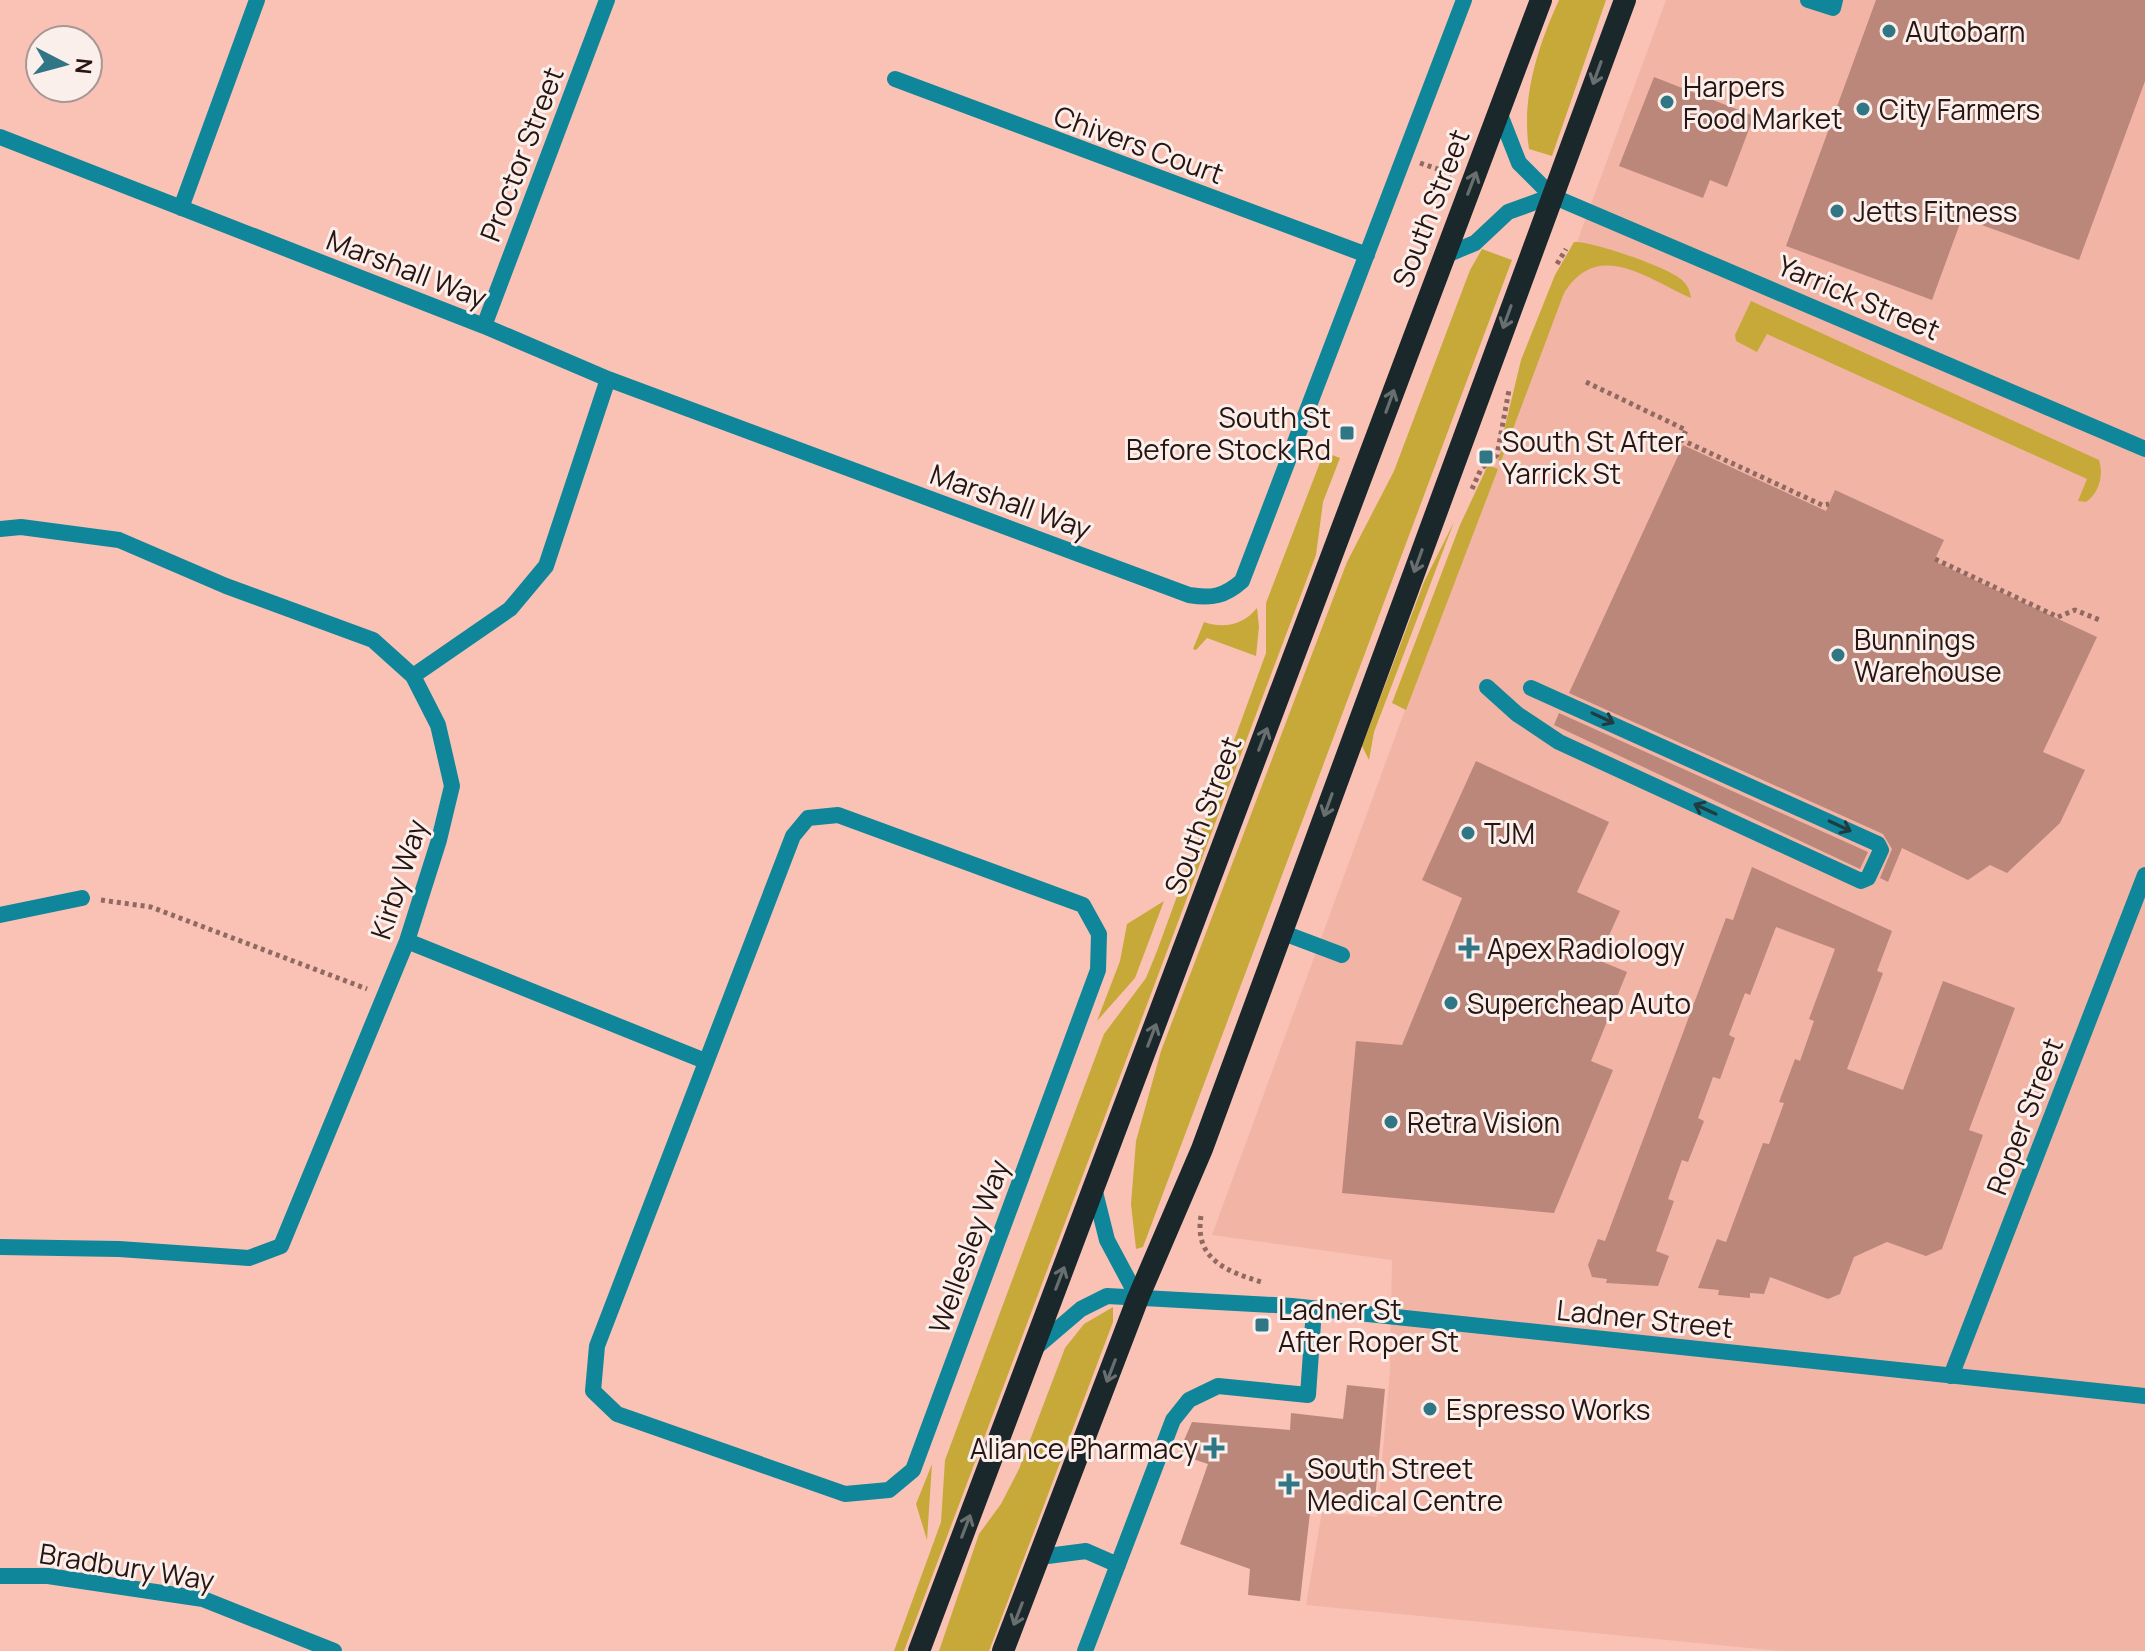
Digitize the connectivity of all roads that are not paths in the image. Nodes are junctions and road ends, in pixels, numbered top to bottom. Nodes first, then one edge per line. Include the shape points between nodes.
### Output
1 (257, 0) edge
2 (607, 0) edge
3 (1464, 0) edge
4 (1541, 0) edge
5 (1625, 0) edge
6 (1808, 0) edge
7 (1835, 0) edge
8 (895, 79) dead end
9 (1499, 112) junction
10 (0, 137) edge
11 (1552, 196) junction
12 (181, 208) junction
13 (1367, 255) junction
14 (1444, 256) junction
15 (484, 326) junction
16 (608, 379) junction
17 (2145, 449) edge
18 (0, 529) edge
19 (413, 676) junction
20 (1487, 687) dead end
21 (1531, 688) dead end
22 (2145, 875) edge
23 (82, 898) road end
24 (0, 915) edge
25 (1281, 932) junction
26 (407, 941) junction
27 (1342, 955) dead end
28 (705, 1061) junction
29 (1094, 1188) junction
30 (0, 1247) edge
31 (1138, 1298) junction
32 (1314, 1309) junction
33 (1032, 1351) junction
34 (1951, 1376) junction
35 (2145, 1396) edge
36 (1040, 1557) junction
37 (1118, 1565) junction
38 (0, 1576) edge
39 (334, 1651) edge
40 (919, 1651) edge
41 (1003, 1651) edge
42 (1085, 1651) edge

1 - 12 street
2 - 15 street, Proctor Street
3 - 13 street, Marshall Way
4 - 9 highway, South Street
5 -> 11 highway
6 - 7 street via 1833,8
8 - 13 street, Chivers Court
9 - 11 street, Yarrick Street via 1519,163
14 -> 9 highway, South Street
10 - 12 street, Marshall Way
11 - 14 street via 1508,212 1475,243
11 - 17 street, Yarrick Street
11 -> 25 highway
12 - 15 street, Marshall Way
13 - 16 street, Marshall Way via 1242,581 1221,596 1189,595
29 -> 14 highway, South Street
15 - 16 street, Marshall Way
16 - 19 street via 546,566 510,609
18 - 19 street, Kirby Way via 119,540 373,640
19 - 26 street, Kirby Way via 438,725 452,786
21 -> 20 street via 1878,844 1881,850 1868,878 1861,881 1559,742
22 - 34 street, Roper Street
23 - 24 street
25 - 27 street
25 - 31 highway via 1202,1149
26 - 28 street
26 - 30 street, Kirby Way via 281,1246 249,1258
28 - 28 street, Wellesley Way via 793,836 808,818 838,815 1083,905 1099,934 1098,970 913,1470 889,1490 845,1494 617,1414 593,1391 597,1346
29 - 31 street via 1107,1240
33 -> 29 highway, South Street
31 - 32 street, Ladner Street
31 - 33 street, Ladner Street via 1107,1296 1081,1309
31 -> 36 highway
32 - 34 street, Ladner Street
32 - 37 street via 1308,1395 1218,1386 1189,1400 1173,1420
40 -> 33 highway, South Street
34 - 35 street, Ladner Street
36 - 37 street via 1086,1551
36 -> 41 highway
37 - 42 street
38 - 39 street, Bradbury Way via 48,1576 203,1599

